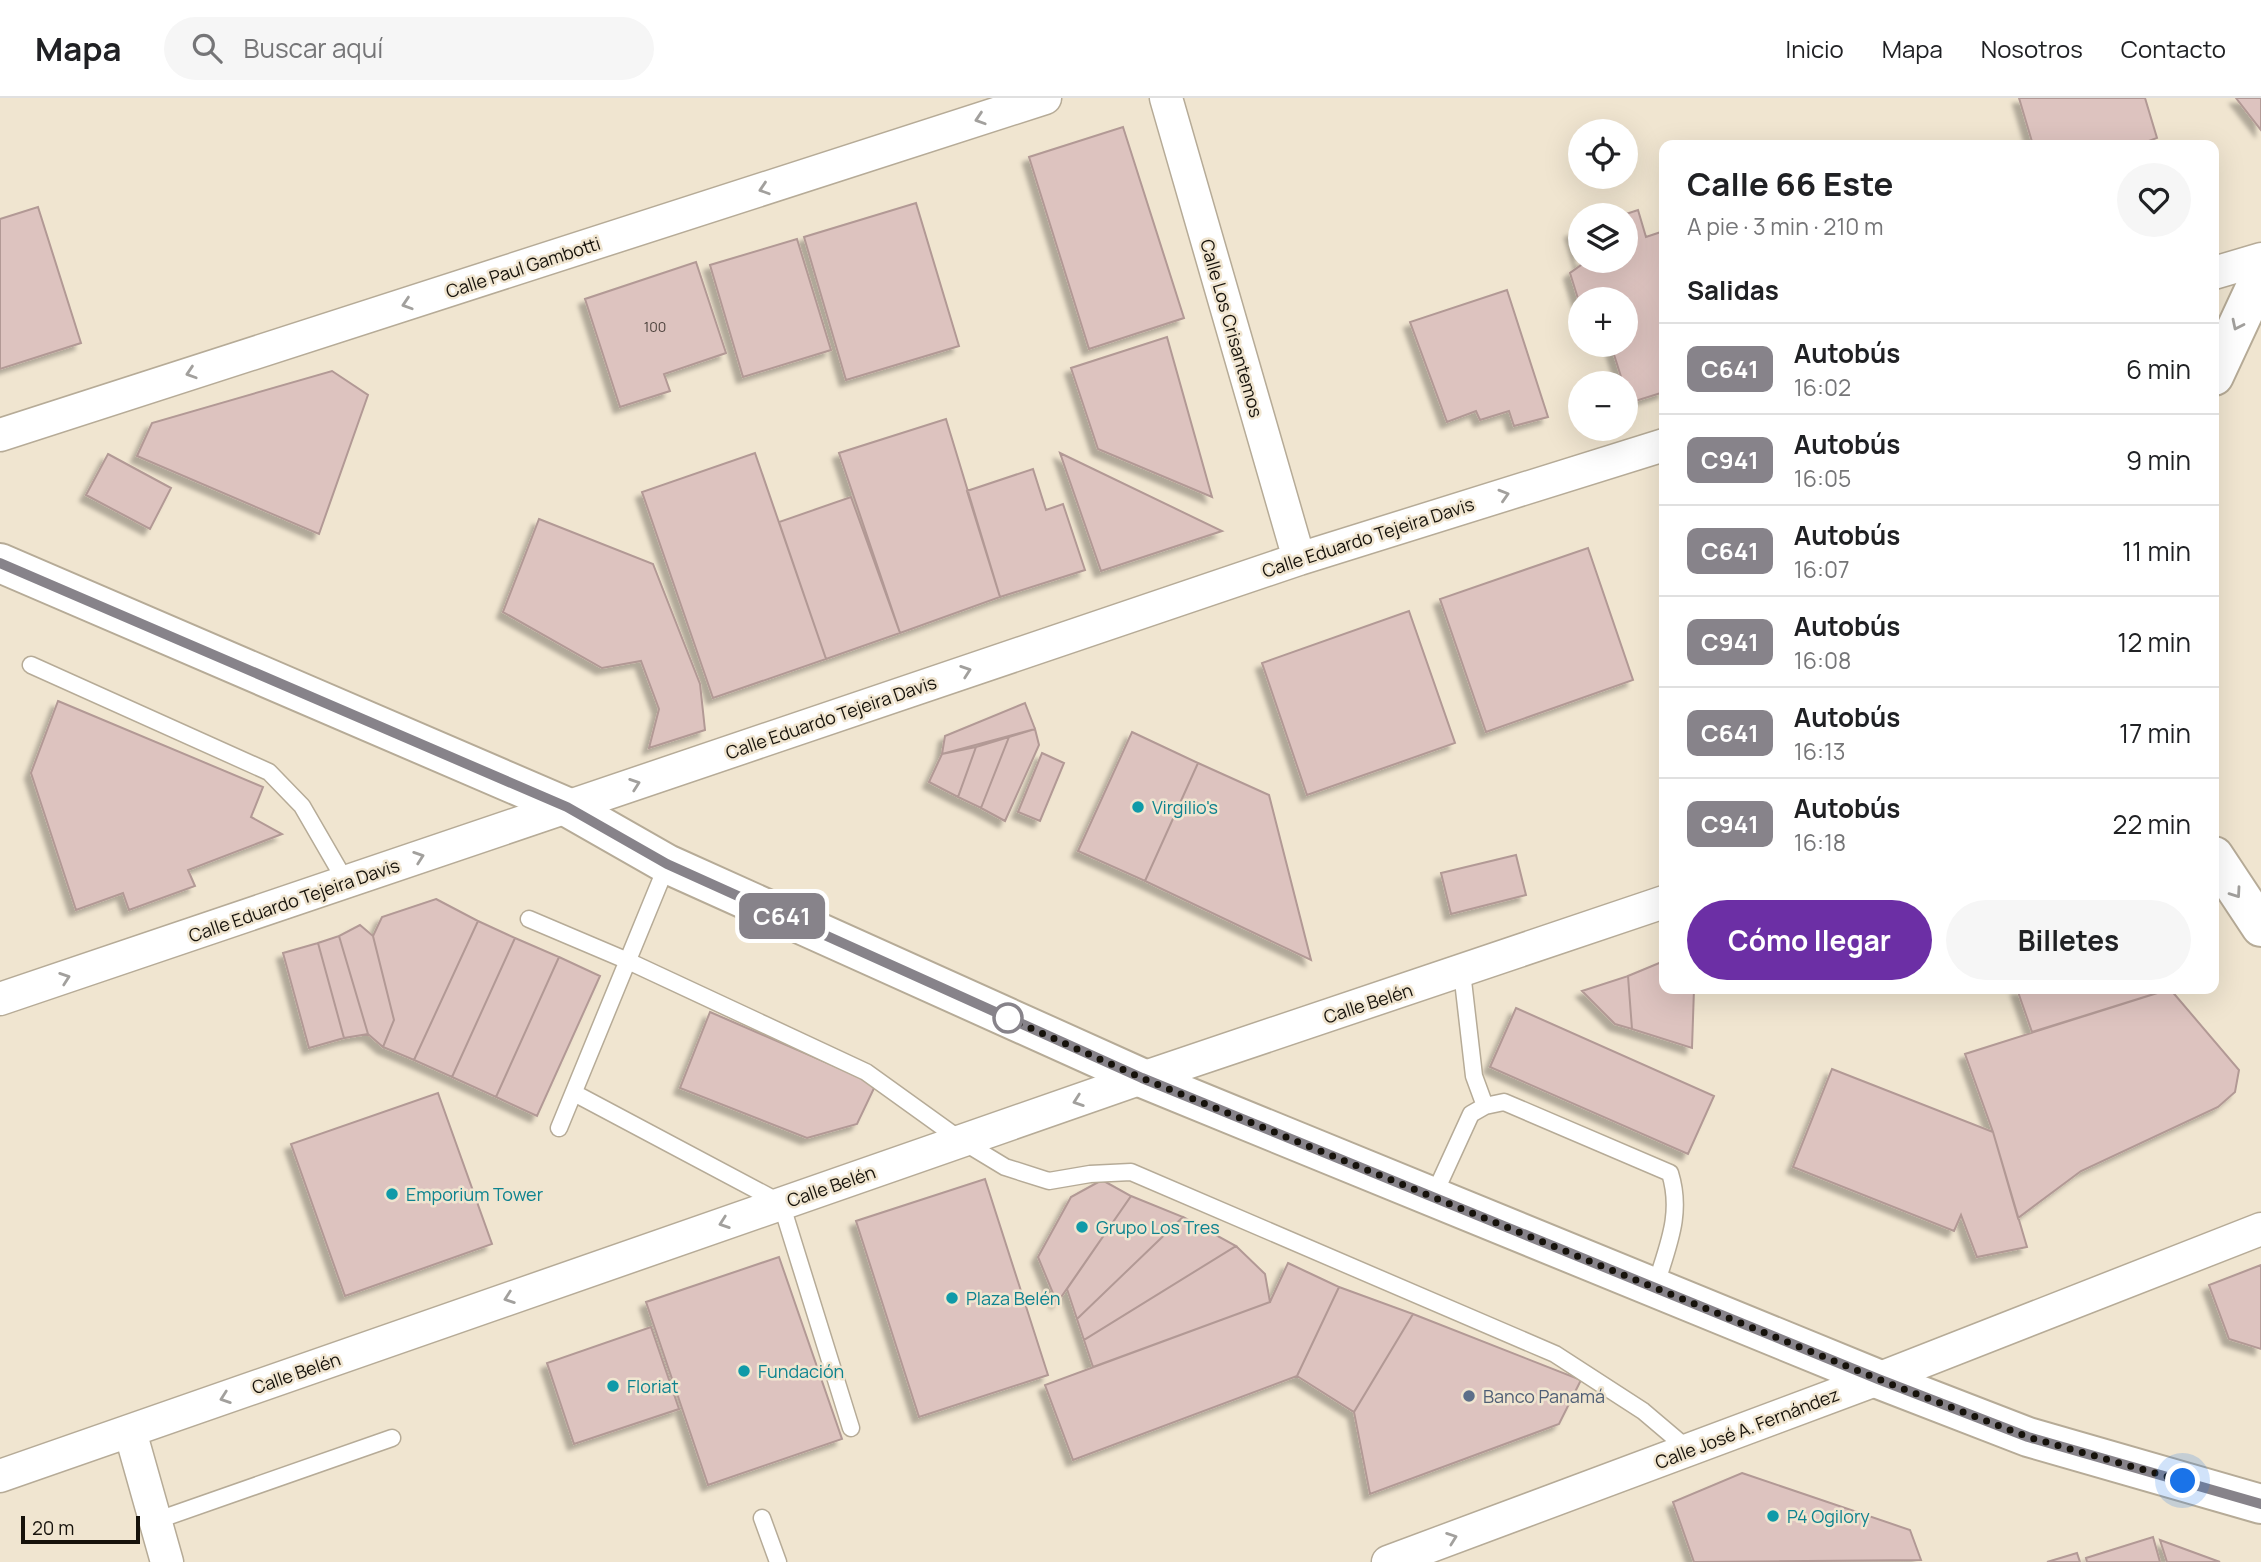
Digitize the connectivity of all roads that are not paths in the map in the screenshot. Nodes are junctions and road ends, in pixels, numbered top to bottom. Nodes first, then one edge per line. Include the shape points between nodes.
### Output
1 (1045, 98) edge
2 (1166, 98) edge
3 (2261, 259) edge
4 (2219, 272) edge
5 (2261, 275) edge
6 (2219, 365) edge
7 (0, 435) edge
8 (1659, 447) edge
9 (1299, 559) junction
10 (0, 563) edge
11 (31, 665) dead end
12 (567, 807) junction
13 (667, 864) junction
14 (2219, 864) edge
15 (346, 882) junction
16 (1659, 904) edge
17 (529, 919) dead end
18 (2261, 927) edge
19 (628, 961) junction
20 (1462, 972) junction
21 (0, 999) edge
22 (1142, 1078) junction
23 (574, 1093) junction
24 (1485, 1106) junction
25 (559, 1128) dead end
26 (962, 1141) junction
27 (1433, 1197) junction
28 (781, 1203) junction
29 (2261, 1229) edge
30 (1655, 1288) junction
31 (1878, 1379) junction
32 (851, 1428) dead end
33 (130, 1431) junction
34 (392, 1438) dead end
35 (1689, 1450) junction
36 (0, 1476) edge
37 (2261, 1504) edge
38 (762, 1518) dead end
39 (155, 1521) junction
40 (167, 1562) edge
41 (778, 1562) edge
42 (1388, 1562) edge

1 -> 7 street, Calle Paul Gambotti
2 - 9 street, Calle Los Crisantemos
3 - 4 street
5 -> 6 main road
9 -> 8 street, Calle Eduardo Tejeira Davis
12 -> 9 street, Calle Eduardo Tejeira Davis
10 - 12 main road
11 - 15 lane via 269,772 302,806
12 - 13 main road
15 -> 12 street, Calle Eduardo Tejeira Davis
13 - 19 lane
13 - 22 main road
14 -> 18 main road
21 -> 15 street, Calle Eduardo Tejeira Davis
16 - 20 street, Calle Belén
17 - 19 lane
19 - 23 lane
19 - 26 lane via 866,1072
20 - 22 street, Calle Belén
20 - 24 lane via 1474,1076
22 -> 26 street, Calle Belén
22 - 27 main road
23 - 25 lane
23 - 28 lane
24 - 27 lane via 1471,1114
24 - 30 lane via 1504,1102 1670,1173 1676,1215
26 - 28 street, Calle Belén
26 - 35 lane via 1005,1167 1049,1181 1131,1172 1555,1354 1643,1411
27 - 30 main road
28 - 32 lane
28 -> 33 street, Calle Belén
29 - 31 street, Calle José A. Fernández
30 - 31 main road
31 - 35 street, Calle José A. Fernández
31 - 37 main road via 2028,1437
33 - 36 street, Calle Belén
33 - 39 street
34 - 39 lane
42 -> 35 street, Calle José A. Fernández
38 - 41 lane
39 - 40 street

